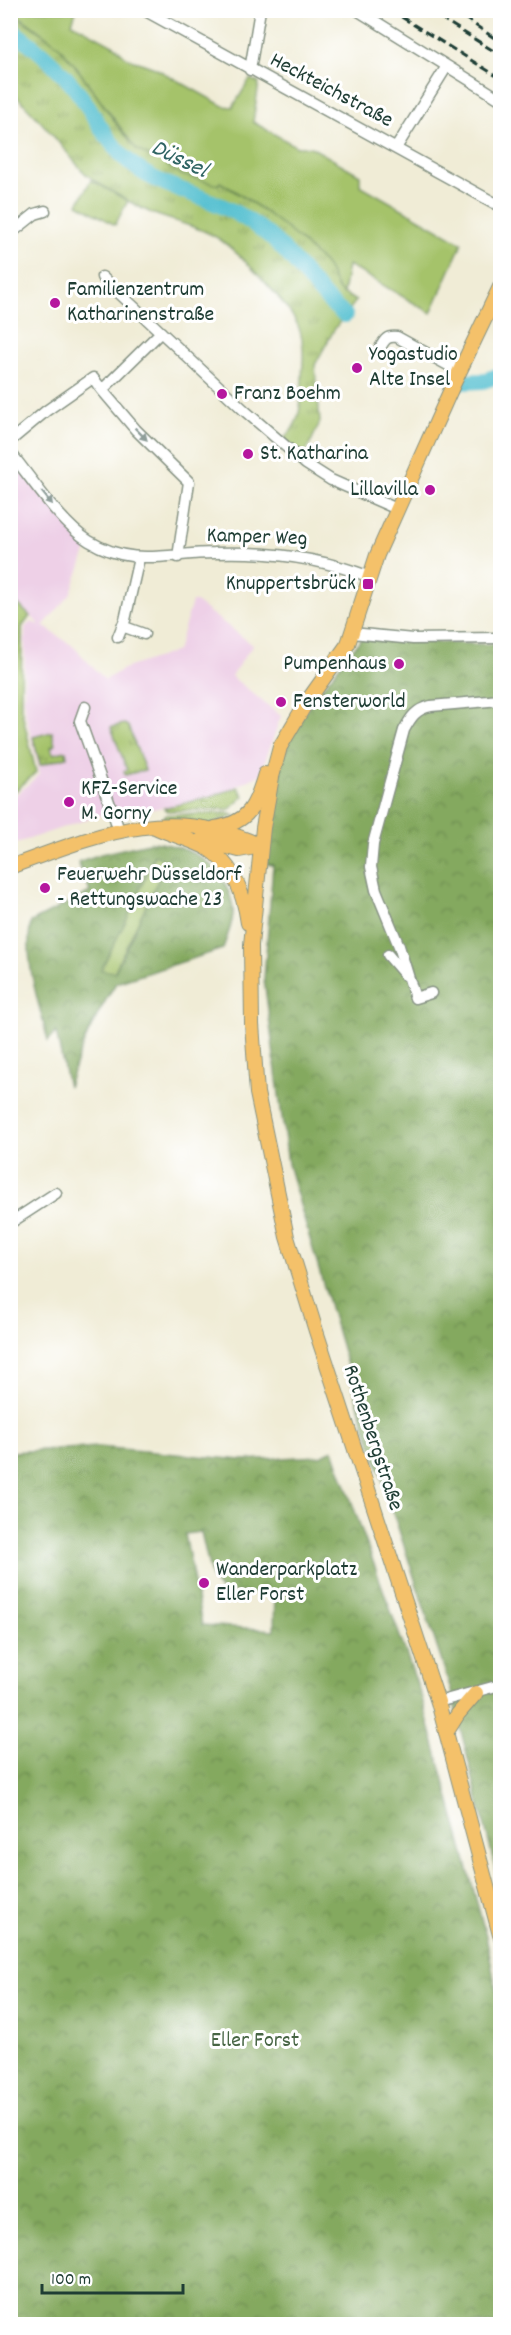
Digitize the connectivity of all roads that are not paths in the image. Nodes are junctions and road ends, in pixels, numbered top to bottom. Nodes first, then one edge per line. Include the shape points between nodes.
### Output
1 (144, 10) edge
2 (260, 10) edge
3 (357, 10) edge
4 (447, 66) junction
5 (250, 70) junction
6 (501, 99) edge
7 (396, 148) junction
8 (501, 206) edge
9 (45, 212) dead end
10 (10, 234) edge
11 (102, 277) dead end
12 (501, 287) edge
13 (161, 332) junction
14 (380, 348) dead end
15 (459, 371) junction
16 (102, 390) junction
17 (10, 441) edge
18 (10, 452) edge
19 (397, 509) junction
20 (178, 557) junction
21 (139, 558) junction
22 (370, 577) junction
23 (352, 633) junction
24 (144, 634) dead end
25 (501, 638) edge
26 (501, 700) edge
27 (85, 707) dead end
28 (274, 767) junction
29 (155, 827) junction
30 (201, 828) junction
31 (119, 830) junction
32 (261, 846) junction
33 (10, 867) edge
34 (251, 945) junction
35 (388, 955) dead end
36 (409, 979) junction
37 (431, 993) dead end
38 (57, 1193) dead end
39 (10, 1223) edge
40 (501, 1685) edge
41 (476, 1692) junction
42 (438, 1702) junction
43 (446, 1733) junction
44 (501, 1935) edge

1 - 5 street, Heckteichstraße
2 - 5 street
3 - 4 street
4 - 6 street
4 - 7 street
5 - 7 street, Heckteichstraße
7 - 8 street, Heckteichstraße
9 - 10 street via 35,214
11 - 13 street
12 - 15 main road
13 - 16 street
13 - 19 street via 306,464
14 - 15 street via 386,338 397,337
15 - 19 main road
16 - 17 street via 93,378
16 -> 20 street via 189,482
18 -> 21 street, Kamper Weg via 81,535 110,550
19 - 22 main road
20 - 21 street, Kamper Weg
20 - 22 street, Kamper Weg via 212,552 274,554 321,560
21 - 24 street via 120,632
22 - 23 main road
23 - 25 street via 413,639
23 - 28 main road via 289,729
26 - 36 street via 423,708 413,714 404,730 373,844 371,867
27 - 31 street via 80,721
28 - 30 main road via 265,774 252,808 241,820
28 - 32 main road, Rothenbergstraße
29 - 30 main road via 176,824
29 - 31 main road
29 - 32 main road via 239,850
29 - 34 main road, Rothenbergstraße via 206,848 233,874 243,898
30 - 32 main road via 242,837
31 - 33 main road
32 - 34 main road, Rothenbergstraße
34 - 42 main road, Rothenbergstraße via 256,1093 287,1237
35 - 36 street
36 - 37 street via 415,998
38 - 39 street
40 - 41 street
41 - 42 street
41 - 43 main road
42 - 43 main road, Rothenbergstraße
43 - 44 main road, Rothenbergstraße

